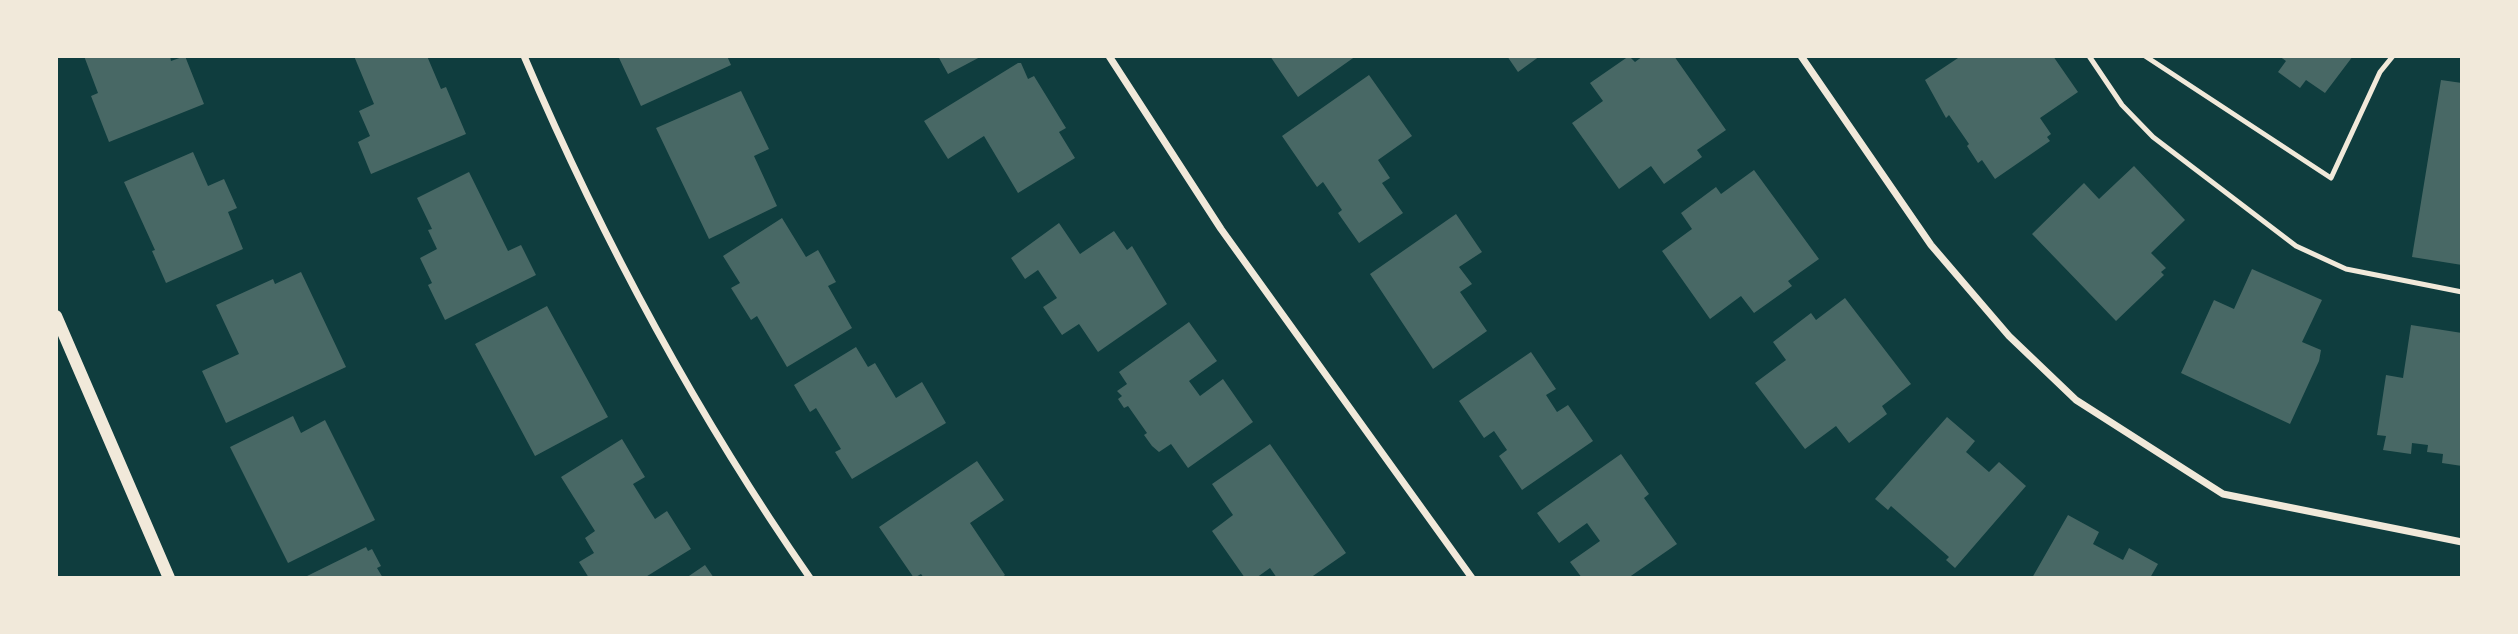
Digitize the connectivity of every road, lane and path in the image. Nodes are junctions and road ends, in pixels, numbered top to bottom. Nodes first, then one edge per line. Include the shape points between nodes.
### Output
1 (524, 56) edge
2 (1109, 56) edge
3 (1801, 56) edge
4 (2089, 56) edge
5 (2145, 56) edge
6 (2393, 56) edge
7 (2462, 292) edge
8 (56, 316) edge
9 (2462, 542) edge
10 (169, 578) edge
11 (810, 578) edge
12 (1472, 578) edge

1 - 11 street via 666,351
2 - 12 street via 1221,229
3 - 9 street via 1931,246 2009,336 2076,400 2223,494
4 - 7 lane via 2122,105 2153,137 2296,246 2346,270
5 - 6 lane via 2332,178 2380,72
8 - 10 street

